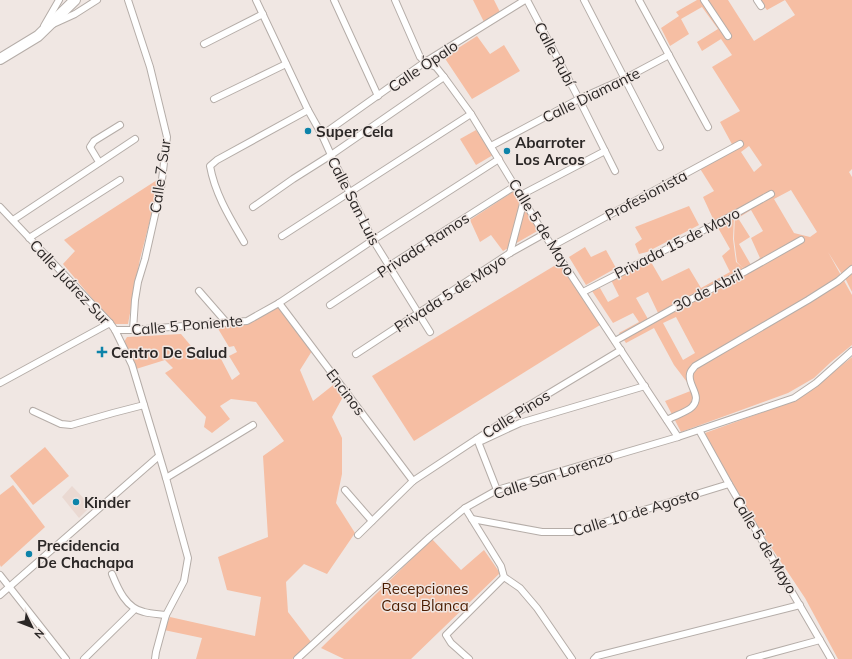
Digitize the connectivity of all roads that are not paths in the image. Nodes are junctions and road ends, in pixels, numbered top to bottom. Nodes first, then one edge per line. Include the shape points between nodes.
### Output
1 (59, 0) edge
2 (76, 0) edge
3 (97, 0) edge
4 (128, 0) edge
5 (256, 0) edge
6 (334, 0) edge
7 (395, 0) edge
8 (526, 0) edge
9 (584, 0) edge
10 (639, 0) edge
11 (704, 0) edge
12 (757, 0) edge
13 (761, 6) dead end
14 (263, 14) junction
15 (50, 25) junction
16 (38, 36) junction
17 (728, 36) dead end
18 (204, 44) dead end
19 (669, 55) junction
20 (0, 59) edge
21 (425, 62) junction
22 (286, 64) junction
23 (444, 77) junction
24 (624, 79) junction
25 (378, 96) junction
26 (214, 99) dead end
27 (579, 99) junction
28 (308, 110) junction
29 (471, 114) junction
30 (120, 125) dead end
31 (708, 127) dead end
32 (322, 135) junction
33 (135, 139) dead end
34 (740, 144) dead end
35 (491, 146) junction
36 (660, 147) dead end
37 (605, 150) junction
38 (331, 155) junction
39 (499, 159) junction
40 (99, 162) junction
41 (615, 171) dead end
42 (120, 180) dead end
43 (516, 186) junction
44 (349, 192) junction
45 (771, 194) dead end
46 (523, 197) junction
47 (0, 206) edge
48 (253, 207) dead end
49 (13, 220) junction
50 (544, 234) junction
51 (282, 236) dead end
52 (29, 238) junction
53 (373, 240) junction
54 (801, 240) dead end
55 (244, 242) dead end
56 (552, 246) junction
57 (510, 253) junction
58 (389, 266) junction
59 (852, 269) edge
60 (199, 291) dead end
61 (583, 292) junction
62 (279, 303) junction
63 (330, 305) dead end
64 (419, 312) junction
65 (226, 322) junction
66 (110, 323) junction
67 (115, 330) junction
68 (133, 330) junction
69 (430, 332) dead end
70 (616, 341) junction
71 (621, 350) junction
72 (852, 351) edge
73 (356, 354) dead end
74 (0, 383) edge
75 (645, 386) junction
76 (144, 405) junction
77 (33, 411) dead end
78 (667, 420) junction
79 (253, 425) dead end
80 (699, 430) junction
81 (678, 437) junction
82 (478, 440) junction
83 (159, 456) junction
84 (166, 478) junction
85 (413, 481) junction
86 (729, 484) junction
87 (345, 490) dead end
88 (497, 490) junction
89 (465, 508) junction
90 (472, 519) junction
91 (372, 521) junction
92 (358, 535) dead end
93 (112, 574) dead end
94 (0, 575) edge
95 (504, 577) junction
96 (9, 587) junction
97 (0, 595) edge
98 (800, 605) junction
99 (135, 609) junction
100 (166, 615) junction
101 (820, 640) junction
102 (66, 659) edge
103 (84, 659) edge
104 (155, 659) edge
105 (297, 659) edge
106 (469, 659) edge
107 (572, 659) edge
108 (594, 659) edge
109 (750, 659) edge
110 (831, 659) edge

1 - 16 street
2 - 15 main road
3 - 15 street via 75,14
4 - 68 street, Calle 7 Sur via 150,67 167,137 161,188 138,282
5 - 14 street, Calle San Luis
6 - 25 street
7 - 21 street, Calle 5 de Mayo via 420,57
8 - 21 street, Calle Ópalo
8 - 27 street, Calle Rubí
9 - 24 street
10 - 19 street
11 - 17 street
12 - 13 street
14 - 18 street
14 - 22 street, Calle San Luis
15 - 16 main road
16 - 20 main road
19 - 24 street, Calle Diamante
19 - 31 street
21 - 23 street, Calle 5 de Mayo via 436,67
21 - 25 street, Calle Ópalo
22 - 26 street
22 - 28 street, Calle San Luis
23 - 29 street, Calle 5 de Mayo
23 - 38 street
24 - 27 street, Calle Diamante
24 - 36 street
25 - 32 street, Calle Ópalo
27 - 35 street, Calle Diamante
27 - 37 street, Calle Rubí
28 - 32 street, Calle San Luis
28 - 55 street via 210,166 220,201
29 - 35 street, Calle 5 de Mayo
29 - 44 street
30 - 40 street via 94,141 90,147
32 - 38 street, Calle San Luis
33 - 40 street
34 - 56 street, Profesionista
35 - 39 street, Calle 5 de Mayo
37 - 41 street, Calle Rubí
37 - 46 street
38 - 44 street, Calle San Luis
38 - 48 street
39 - 43 street, Calle 5 de Mayo
39 - 53 street, Calle 5 Poniente
40 - 49 street
42 - 52 street
43 - 46 street, Calle 5 de Mayo
43 - 58 street, Privada Ramos
44 - 51 street
44 - 53 street, Calle San Luis
45 - 61 street, Privada 15 de Mayo
46 - 50 street, Calle 5 de Mayo
46 - 57 street
47 - 49 street, Calle Juárez Sur
49 - 52 street, Calle Juárez Sur
50 - 56 street, Calle 5 de Mayo
50 - 57 street, Privada 5 de Mayo
52 - 66 street, Calle Juárez Sur
53 - 58 street, Calle San Luis
53 - 62 street, Calle 5 Poniente
54 - 70 street, 30 de Abril
56 - 61 street, Calle 5 de Mayo
57 - 64 street, Privada 5 de Mayo
58 - 63 street, Privada Ramos
58 - 64 street, Calle San Luis
59 - 78 street via 808,300 695,366 690,373 695,390 694,405
60 - 65 street
61 - 70 street, Calle 5 de Mayo
62 - 65 street, Calle 5 Poniente via 247,321
62 - 85 street, Encinos
64 - 69 street, Calle San Luis
64 - 73 street, Privada 5 de Mayo
65 - 68 street, Calle 5 Poniente
66 - 67 street, Calle Juárez Sur
66 - 74 street, Calle 5 Poniente
67 - 68 street, Calle 5 Poniente
67 - 76 street, Calle Juárez Sur via 132,365
70 - 71 street, Calle 5 de Mayo
71 - 75 street, Calle 5 de Mayo
71 - 82 street, Calle Pinos via 513,415
72 - 80 street, Calle San Lorenzo via 816,383 794,398
75 - 78 street, Calle 5 de Mayo
75 - 82 street via 520,423
76 - 77 street via 71,425 61,424
76 - 83 street, Calle Juárez Sur
78 - 81 street, Calle 5 de Mayo
79 - 84 street
80 - 81 street, Calle San Lorenzo
80 - 86 street, Calle 5 de Mayo
81 - 88 street, Calle San Lorenzo
82 - 85 street, Calle Pinos
82 - 88 street
83 - 84 street, Calle Juárez Sur
83 - 96 street
84 - 100 street, Calle Juárez Sur via 188,558 184,581
85 - 91 street, Calle Pinos
86 - 90 street, Calle 10 de Agosto via 572,532 542,532
86 - 98 street, Calle 5 de Mayo
87 - 91 street
88 - 89 street, Calle San Lorenzo
89 - 90 street
89 - 105 street, Calle San Lorenzo
90 - 95 street via 501,566
91 - 92 street, Calle Pinos
93 - 99 street via 118,589
94 - 96 street
95 - 106 street via 446,635
95 - 107 street via 520,588 537,608
96 - 97 street
96 - 102 street
98 - 101 street, Calle 5 de Mayo
98 - 108 street via 597,656
99 - 100 street
99 - 103 street
100 - 104 street, Calle Juárez Sur
101 - 109 street
101 - 110 street, Calle 5 de Mayo

